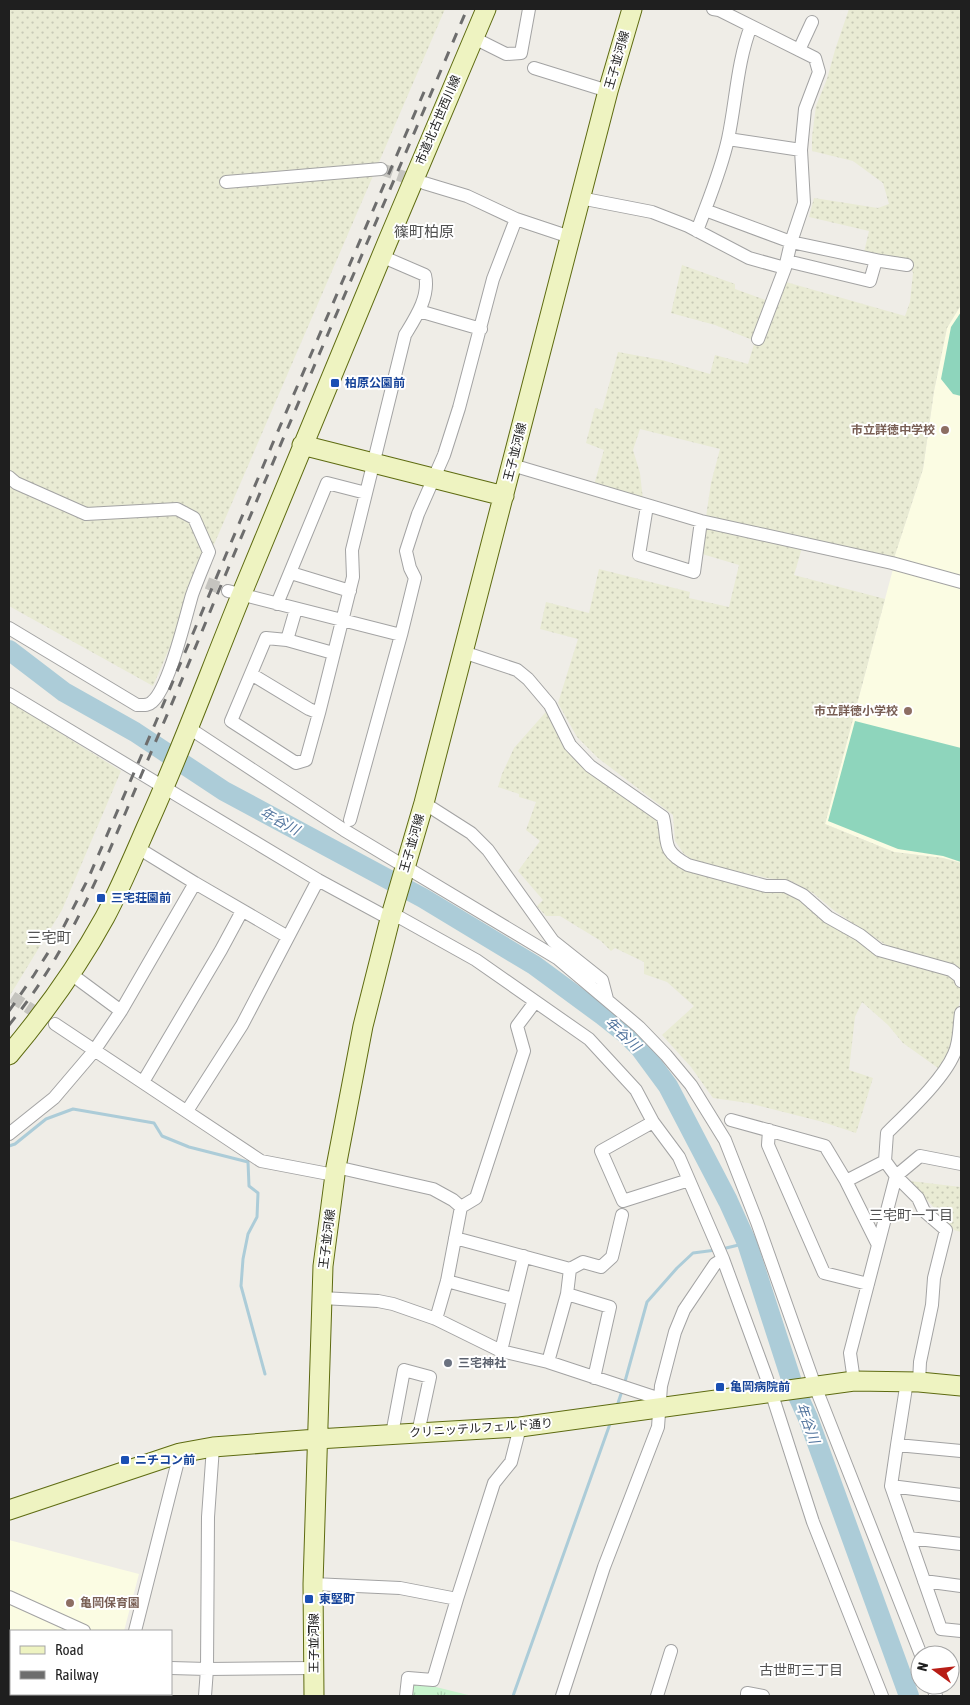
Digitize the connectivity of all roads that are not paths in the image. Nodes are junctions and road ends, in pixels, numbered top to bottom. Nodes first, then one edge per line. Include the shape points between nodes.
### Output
1 (486, 9) edge
2 (529, 9) edge
3 (632, 9) edge
4 (713, 9) edge
5 (812, 22) dead end
6 (751, 26) junction
7 (474, 38) junction
8 (799, 50) junction
9 (534, 68) dead end
10 (608, 91) junction
11 (728, 139) junction
12 (801, 150) junction
13 (381, 169) tunnel mouth
14 (226, 182) dead end
15 (424, 183) tunnel mouth
16 (580, 198) junction
17 (705, 210) junction
18 (516, 219) junction
19 (697, 231) junction
20 (570, 237) junction
21 (791, 242) junction
22 (381, 256) junction
23 (876, 260) junction
24 (786, 265) junction
25 (907, 266) dead end
26 (419, 311) junction
27 (481, 328) junction
28 (758, 339) dead end
29 (302, 446) junction
30 (373, 464) junction
31 (512, 465) junction
32 (9, 477) edge
33 (434, 479) junction
34 (366, 493) junction
35 (504, 496) junction
36 (647, 506) junction
37 (701, 521) junction
38 (291, 573) junction
39 (961, 582) edge
40 (350, 590) junction
41 (235, 593) junction
42 (277, 604) junction
43 (296, 609) junction
44 (342, 621) junction
45 (9, 628) edge
46 (401, 635) junction
47 (287, 640) junction
48 (463, 652) junction
49 (333, 653) junction
50 (250, 674) junction
51 (9, 694) edge
52 (319, 713) junction
53 (186, 734) junction
54 (166, 783) junction
55 (424, 803) junction
56 (350, 820) dead end
57 (138, 848) junction
58 (405, 870) junction
59 (318, 880) junction
60 (195, 883) junction
61 (242, 911) junction
62 (392, 913) junction
63 (288, 937) junction
64 (71, 974) junction
65 (961, 981) edge
66 (607, 999) junction
67 (535, 1002) junction
68 (121, 1011) junction
69 (961, 1012) edge
70 (55, 1024) tunnel mouth
71 (94, 1051) junction
72 (9, 1055) edge
73 (958, 1055) edge
74 (143, 1082) junction
75 (187, 1112) junction
76 (731, 1120) dead end
77 (654, 1122) junction
78 (769, 1130) junction
79 (9, 1134) edge
80 (885, 1161) junction
81 (961, 1164) edge
82 (335, 1171) junction
83 (896, 1176) junction
84 (689, 1180) junction
85 (846, 1181) junction
86 (460, 1207) junction
87 (622, 1214) dead end
88 (455, 1238) junction
89 (878, 1245) junction
90 (524, 1256) junction
91 (723, 1259) junction
92 (570, 1269) junction
93 (447, 1281) junction
94 (868, 1284) junction
95 (567, 1294) junction
96 (322, 1298) junction
97 (514, 1299) junction
98 (436, 1319) junction
99 (501, 1351) junction
100 (548, 1362) junction
101 (594, 1378) junction
102 (854, 1381) junction
103 (913, 1382) junction
104 (812, 1386) junction
105 (961, 1386) edge
106 (776, 1392) junction
107 (660, 1407) junction
108 (520, 1427) junction
109 (418, 1433) junction
110 (392, 1434) junction
111 (317, 1439) junction
112 (897, 1445) junction
113 (213, 1447) junction
114 (961, 1451) edge
115 (180, 1453) junction
116 (891, 1486) junction
117 (961, 1495) edge
118 (9, 1510) edge
119 (909, 1538) junction
120 (961, 1544) edge
121 (924, 1581) junction
122 (314, 1584) junction
123 (961, 1586) edge
124 (9, 1598) edge
125 (457, 1598) junction
126 (82, 1630) edge
127 (135, 1630) edge
128 (961, 1632) edge
129 (916, 1645) edge
130 (671, 1650) dead end
131 (172, 1668) edge
132 (314, 1668) junction
133 (207, 1669) junction
134 (205, 1696) edge
135 (314, 1696) edge
136 (406, 1696) edge
137 (562, 1696) edge
138 (657, 1696) edge
139 (747, 1696) edge
140 (763, 1696) edge
141 (882, 1696) edge

1 - 7 street, 市道北古世西川線
2 - 7 street via 521,52 506,54
3 - 10 street, 王子並河線
4 - 6 street
5 - 8 street
6 - 8 street
6 - 11 street via 745,42
7 - 22 street, 市道北古世西川線
8 - 12 street via 815,58 819,72 805,109
9 - 10 street
10 - 16 street, 王子並河線
11 - 12 street
11 - 17 street
12 - 21 street via 804,203
13 - 14 street
15 - 18 street via 467,196
16 - 19 street via 652,212
16 - 20 street, 王子並河線
17 - 19 street
17 - 21 street
18 - 20 street
18 - 27 street via 493,279
19 - 24 street via 748,258
20 - 31 street, 王子並河線
21 - 23 street
21 - 24 street
22 - 26 street via 425,275 427,284
22 - 29 street, 市道北古世西川線
23 - 24 street via 870,280
23 - 25 street
24 - 28 street
26 - 27 street
26 - 30 street via 406,335
27 - 33 street via 460,408
29 - 30 street
29 - 41 street, 市道北古世西川線
30 - 33 street
30 - 34 street
31 - 35 street, 王子並河線
31 - 36 street
32 - 45 street via 86,514 177,509 194,518 209,552 202,581 169,672 159,693 147,705 137,705
33 - 35 street
33 - 46 street via 406,551 415,578
34 - 38 street via 328,483
34 - 40 street via 352,550
35 - 48 street, 王子並河線
36 - 37 street
36 - 37 street via 638,554 694,572
37 - 39 street via 892,563
38 - 40 street
38 - 42 street
40 - 44 street
41 - 42 street
41 - 53 street, 市道北古世西川線
42 - 43 street
43 - 44 street
43 - 47 street
44 - 46 street
44 - 49 street
46 - 56 street
47 - 49 street
47 - 50 street via 266,638
48 - 55 street, 王子並河線
48 - 65 street via 517,670 528,679 550,705 570,745 590,766 663,816 665,839 677,859 688,865 766,886 785,886 803,895 828,917 879,950 951,970
49 - 52 street
50 - 52 street
50 - 52 street via 231,721 296,762 306,760
51 - 54 street
53 - 54 street, 市道北古世西川線
53 - 58 street
54 - 57 street, 市道北古世西川線
54 - 59 street
55 - 58 street, 王子並河線
55 - 66 street via 471,833 488,850 553,941 602,980
57 - 60 street
57 - 64 street, 市道北古世西川線 via 105,917
58 - 62 street, 王子並河線
58 - 66 street via 557,958
59 - 62 street
59 - 63 street
60 - 61 street
60 - 68 street
61 - 63 street
61 - 74 street
62 - 67 street via 476,960
62 - 82 street, 王子並河線 via 363,1026
63 - 75 street via 242,1025
64 - 68 street
64 - 72 street, 市道北古世西川線
66 - 104 street via 639,1027 685,1078 725,1140 757,1222
67 - 77 street via 589,1039 636,1090
67 - 86 street via 517,1026 524,1051 476,1198
68 - 71 street
69 - 73 street
70 - 71 street
71 - 74 street
71 - 79 street via 54,1098
73 - 80 street via 887,1133
74 - 75 street
75 - 82 street via 260,1161
76 - 78 street
77 - 84 street via 679,1157
77 - 84 street via 601,1151 623,1201
78 - 85 street via 825,1146
78 - 94 street via 768,1145 824,1273
80 - 83 street
80 - 85 street
81 - 83 street via 920,1156
82 - 86 street via 433,1189
82 - 96 street, 王子並河線
83 - 89 street
83 - 103 street via 918,1198 924,1211 946,1230 920,1362
84 - 91 street
85 - 89 street
86 - 88 street
87 - 92 street via 612,1257 602,1268 583,1262
88 - 90 street
88 - 93 street
89 - 94 street
90 - 92 street
90 - 97 street
91 - 106 street
91 - 107 street via 715,1264 684,1310 661,1386
92 - 95 street
93 - 97 street
93 - 98 street
94 - 102 street via 850,1353
95 - 100 street
95 - 101 street via 610,1307
96 - 98 street via 378,1301
96 - 111 street, 王子並河線
97 - 99 street
98 - 99 street
99 - 100 street
100 - 101 street
101 - 107 street via 654,1397
102 - 103 street, クリニッテルフェルド通り
102 - 104 street, クリニッテルフェルド通り
103 - 105 street, クリニッテルフェルド通り
103 - 112 street
104 - 106 street, クリニッテルフェルド通り
104 - 129 street
106 - 107 street, クリニッテルフェルド通り
106 - 141 street via 813,1522
107 - 108 street, クリニッテルフェルド通り
107 - 137 street via 658,1427 604,1567
108 - 109 street, クリニッテルフェルド通り
108 - 125 street via 510,1462 494,1483
109 - 110 street, クリニッテルフェルド通り
109 - 110 street via 430,1377 404,1370
110 - 111 street, クリニッテルフェルド通り
111 - 113 street, クリニッテルフェルド通り
111 - 122 street, 王子並河線
112 - 114 street
112 - 116 street
113 - 115 street, クリニッテルフェルド通り
113 - 133 street via 208,1517
115 - 118 street, クリニッテルフェルド通り
115 - 127 street
116 - 117 street
116 - 119 street
119 - 120 street
119 - 121 street
121 - 123 street
121 - 128 street via 941,1629
122 - 125 street via 400,1588
122 - 132 street, 王子並河線
124 - 126 street
125 - 136 street via 433,1680 408,1678
130 - 138 street
131 - 133 street
132 - 133 street
132 - 135 street, 王子並河線
133 - 134 street
139 - 140 street via 748,1693

